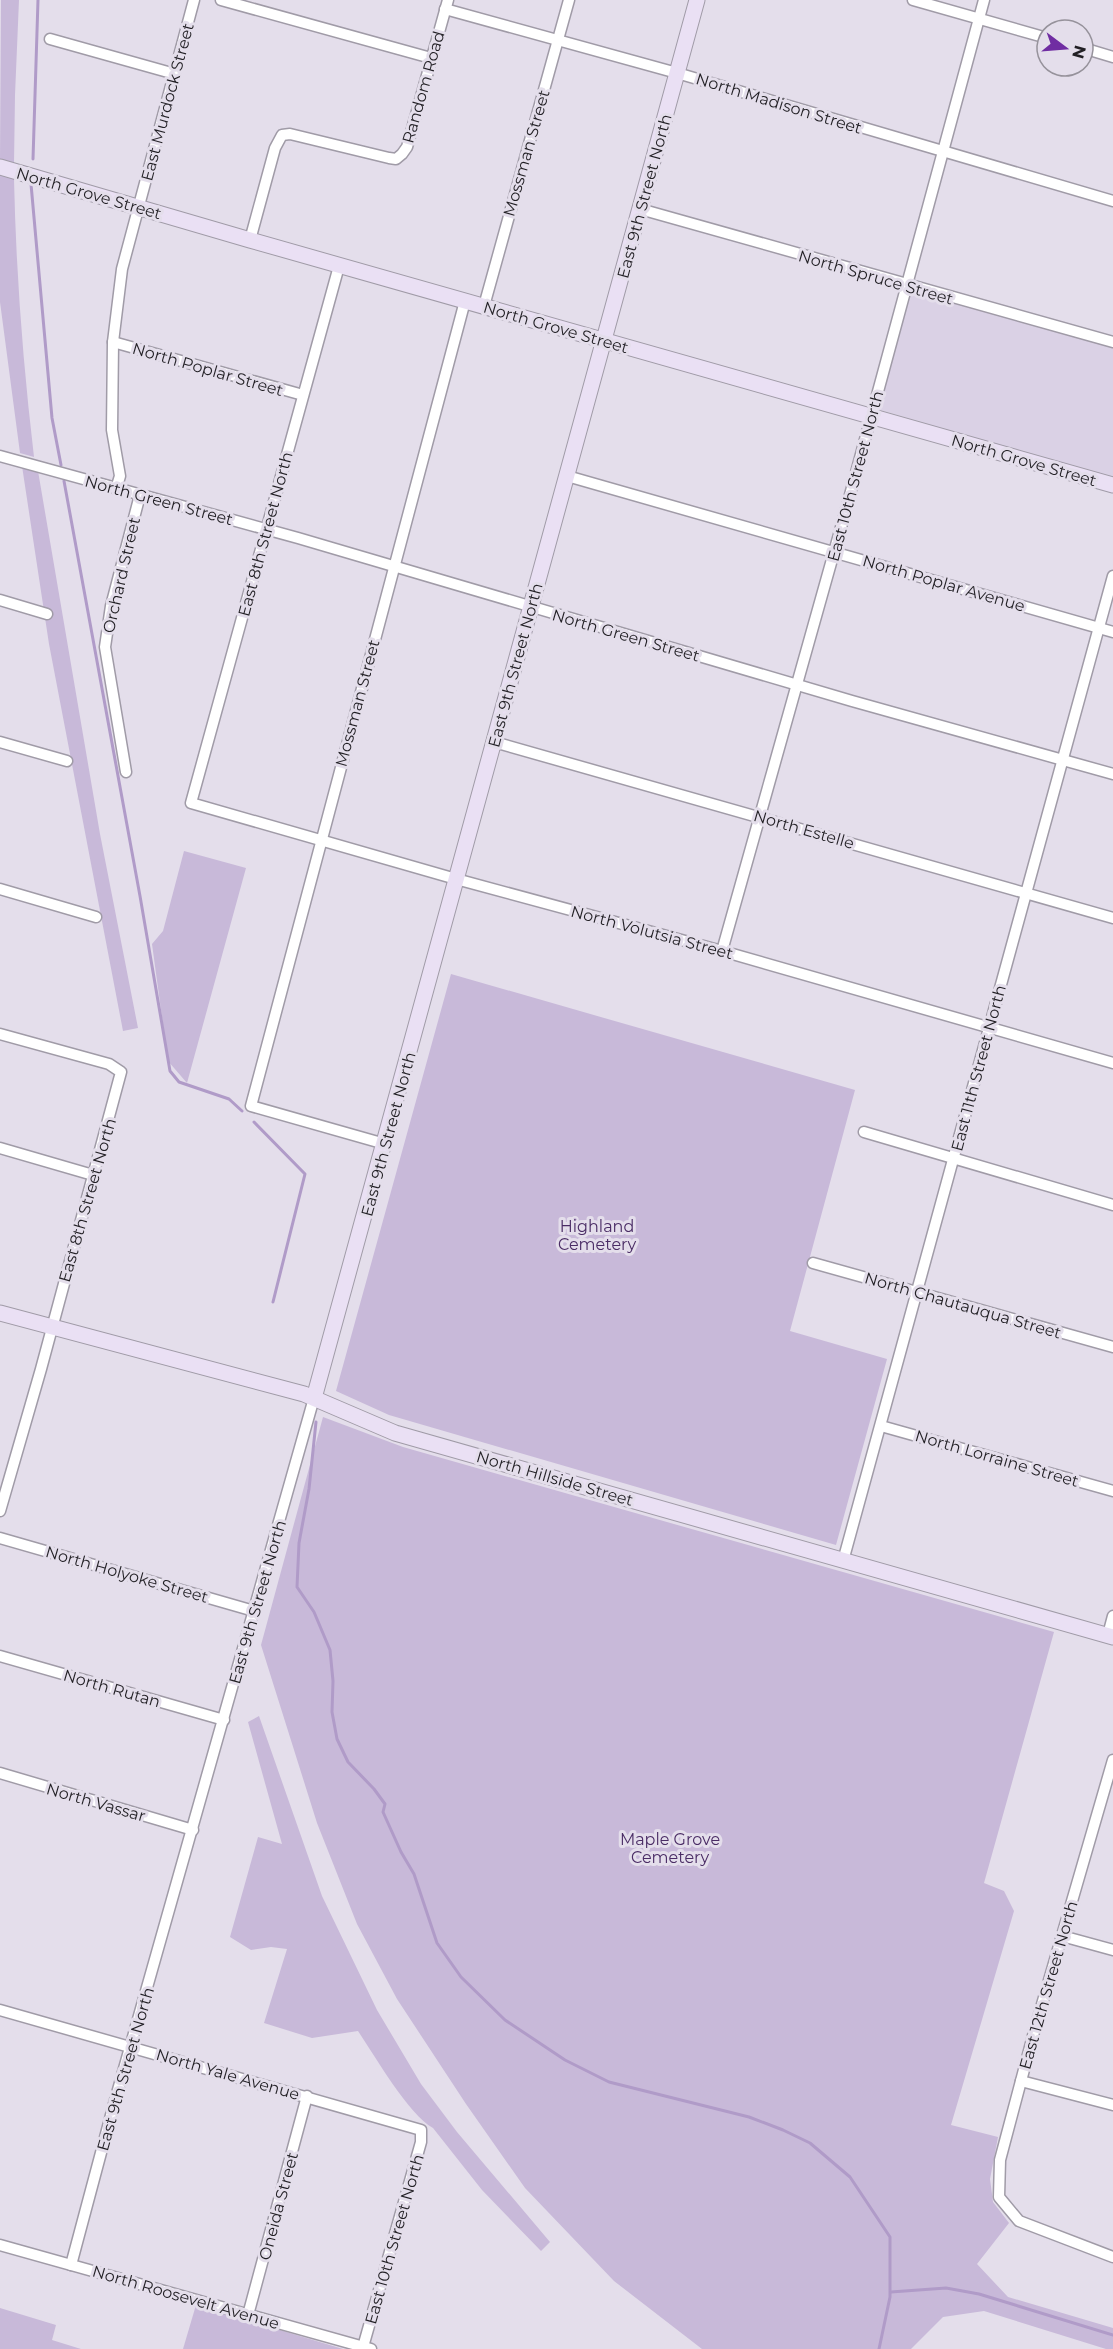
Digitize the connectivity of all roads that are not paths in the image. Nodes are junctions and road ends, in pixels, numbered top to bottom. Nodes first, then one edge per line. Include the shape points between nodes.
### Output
1 (194, 0) edge
2 (221, 0) edge
3 (569, 0) edge
4 (697, 0) edge
5 (913, 0) edge
6 (984, 0) edge
7 (446, 4) edge
8 (979, 19) junction
9 (1035, 35) edge
10 (50, 39) dead end
11 (558, 40) junction
12 (1095, 52) edge
13 (1113, 57) edge
14 (431, 58) junction
15 (677, 73) junction
16 (175, 74) junction
17 (943, 152) junction
18 (0, 167) edge
19 (1113, 201) edge
20 (138, 207) junction
21 (640, 209) junction
22 (250, 240) junction
23 (339, 266) junction
24 (906, 285) junction
25 (465, 301) junction
26 (483, 306) junction
27 (604, 340) junction
28 (113, 342) junction
29 (1113, 342) edge
30 (303, 395) junction
31 (871, 416) junction
32 (1, 459) edge
33 (567, 476) junction
34 (1113, 485) edge
35 (117, 489) junction
36 (140, 495) junction
37 (266, 530) junction
38 (834, 551) junction
39 (394, 567) junction
40 (1113, 576) edge
41 (0, 600) edge
42 (531, 607) junction
43 (47, 614) dead end
44 (1099, 628) junction
45 (1113, 632) edge
46 (796, 685) junction
47 (0, 742) edge
48 (494, 742) junction
49 (1063, 760) junction
50 (67, 761) dead end
51 (126, 766) dead end
52 (1113, 774) edge
53 (191, 803) joint
54 (759, 816) junction
55 (321, 840) junction
56 (456, 879) junction
57 (0, 889) edge
58 (1027, 893) junction
59 (96, 917) dead end
60 (1113, 918) edge
61 (722, 951) junction
62 (989, 1027) junction
63 (0, 1034) edge
64 (1113, 1062) edge
65 (864, 1132) dead end
66 (385, 1144) junction
67 (0, 1148) edge
68 (954, 1158) junction
69 (93, 1175) junction
70 (1113, 1204) edge
71 (813, 1263) dead end
72 (918, 1292) junction
73 (0, 1313) edge
74 (52, 1327) junction
75 (1113, 1347) edge
76 (314, 1398) junction
77 (880, 1426) junction
78 (1113, 1491) edge
79 (0, 1511) edge
80 (0, 1539) edge
81 (843, 1561) junction
82 (254, 1611) junction
83 (1113, 1616) edge
84 (1110, 1636) edge
85 (0, 1656) edge
86 (224, 1720) junction
87 (1113, 1760) edge
88 (0, 1773) edge
89 (1108, 1794) edge
90 (193, 1830) junction
91 (1062, 1936) junction
92 (1113, 1950) edge
93 (0, 2010) edge
94 (131, 2046) junction
95 (1021, 2081) junction
96 (307, 2096) junction
97 (1113, 2105) edge
98 (421, 2130) joint
99 (0, 2245) edge
100 (1113, 2257) edge
101 (71, 2265) junction
102 (248, 2315) junction
103 (367, 2348) edge

1 - 16 street, East Murdock Street
2 - 14 street
3 - 11 street, Mossman Street
4 - 15 street, East 9th Street North
5 - 8 street
6 - 8 street, East 10th Street North
7 - 11 street, North Madison Street
7 - 14 street, Random Road
8 - 9 street
8 - 17 street, East 10th Street North
10 - 16 street
11 - 15 street, North Madison Street
11 - 26 street, Mossman Street
12 - 13 street
14 - 22 street, Random Road via 407,147 396,159 282,135 274,148
15 - 17 street, North Madison Street
15 - 21 street, East 9th Street North
16 - 20 street, East Murdock Street
17 - 19 street, North Madison Street
17 - 24 street, East 10th Street North
18 - 20 street, North Grove Street
20 - 22 street, North Grove Street
20 - 28 street, East Murdock Street via 122,269
21 - 24 street, North Spruce Street
21 - 27 street, East 9th Street North
22 - 23 street, North Grove Street
23 - 25 street, North Grove Street
23 - 30 street, East 8th Street North
24 - 29 street, North Spruce Street
24 - 31 street, East 10th Street North
25 - 26 street, North Grove Street
25 - 39 street, Mossman Street
26 - 27 street, North Grove Street
27 - 31 street, North Grove Street
27 - 33 street, East 9th Street North
28 - 30 street, North Poplar Street
28 - 35 street, East Murdock Street via 112,430 120,476
30 - 37 street, East 8th Street North
31 - 34 street, North Grove Street
31 - 38 street, East 10th Street North
32 - 35 street, North Green Street
33 - 38 street, North Poplar Avenue
33 - 42 street, East 9th Street North
35 - 36 street, North Green Street
36 - 37 street, North Green Street
36 - 51 street, Orchard Street via 111,606 105,647
37 - 39 street, North Green Street
37 - 53 street, East 8th Street North
38 - 44 street, North Poplar Avenue
38 - 46 street, East 10th Street North
39 - 42 street, North Green Street
39 - 55 street, Mossman Street
40 - 44 street, East 11th Street North
41 - 43 street
42 - 46 street, North Green Street
42 - 48 street, East 9th Street North
44 - 45 street, North Poplar Avenue
44 - 49 street, East 11th Street North
46 - 49 street, North Green Street
46 - 54 street, East 10th Street North
47 - 50 street
48 - 54 street, North Estelle
48 - 56 street, East 9th Street North
49 - 52 street, North Green Street
49 - 58 street, East 11th Street North
53 - 55 street, North Volutsia Street
54 - 58 street, North Estelle
54 - 61 street, East 10th Street North
55 - 56 street, North Volutsia Street
55 - 66 street, Mossman Street via 251,1106
56 - 61 street, North Volutsia Street
56 - 66 street, East 9th Street North
57 - 59 street
58 - 60 street, North Estelle
58 - 62 street, East 11th Street North
61 - 62 street, North Volutsia Street
62 - 64 street, North Volutsia Street
62 - 68 street, East 11th Street North
63 - 69 street, East 8th Street North via 109,1064 121,1072
65 - 68 street
66 - 76 street, East 9th Street North
67 - 69 street
68 - 70 street
68 - 72 street, East 11th Street North
69 - 74 street, East 8th Street North
71 - 72 street, North Chautauqua Street
72 - 75 street, North Chautauqua Street
72 - 77 street, East 11th Street North
73 - 74 street, North Hillside Street
74 - 76 street, North Hillside Street
74 - 79 street, East 8th Street North
76 - 81 street, North Hillside Street via 395,1433
76 - 82 street, East 9th Street North
77 - 78 street, North Lorraine Street
77 - 81 street, East 11th Street North
80 - 82 street, North Holyoke Street
81 - 84 street, North Hillside Street
82 - 86 street, East 9th Street North
83 - 84 street
85 - 86 street, North Rutan
86 - 90 street, East 9th Street North
87 - 89 street, East 12th Street North
88 - 90 street, North Vassar
89 - 91 street, East 12th Street North
90 - 94 street, East 9th Street North
91 - 92 street
91 - 95 street, East 12th Street North
93 - 94 street, North Yale Avenue
94 - 96 street, North Yale Avenue
94 - 101 street, East 9th Street North
95 - 97 street
95 - 100 street, East 12th Street North via 1000,2160 999,2197 1019,2221
96 - 98 street, North Yale Avenue
96 - 102 street, Oneida Street
98 - 103 street, East 10th Street North
99 - 101 street, North Roosevelt Avenue
101 - 102 street, North Roosevelt Avenue
102 - 103 street, North Roosevelt Avenue

